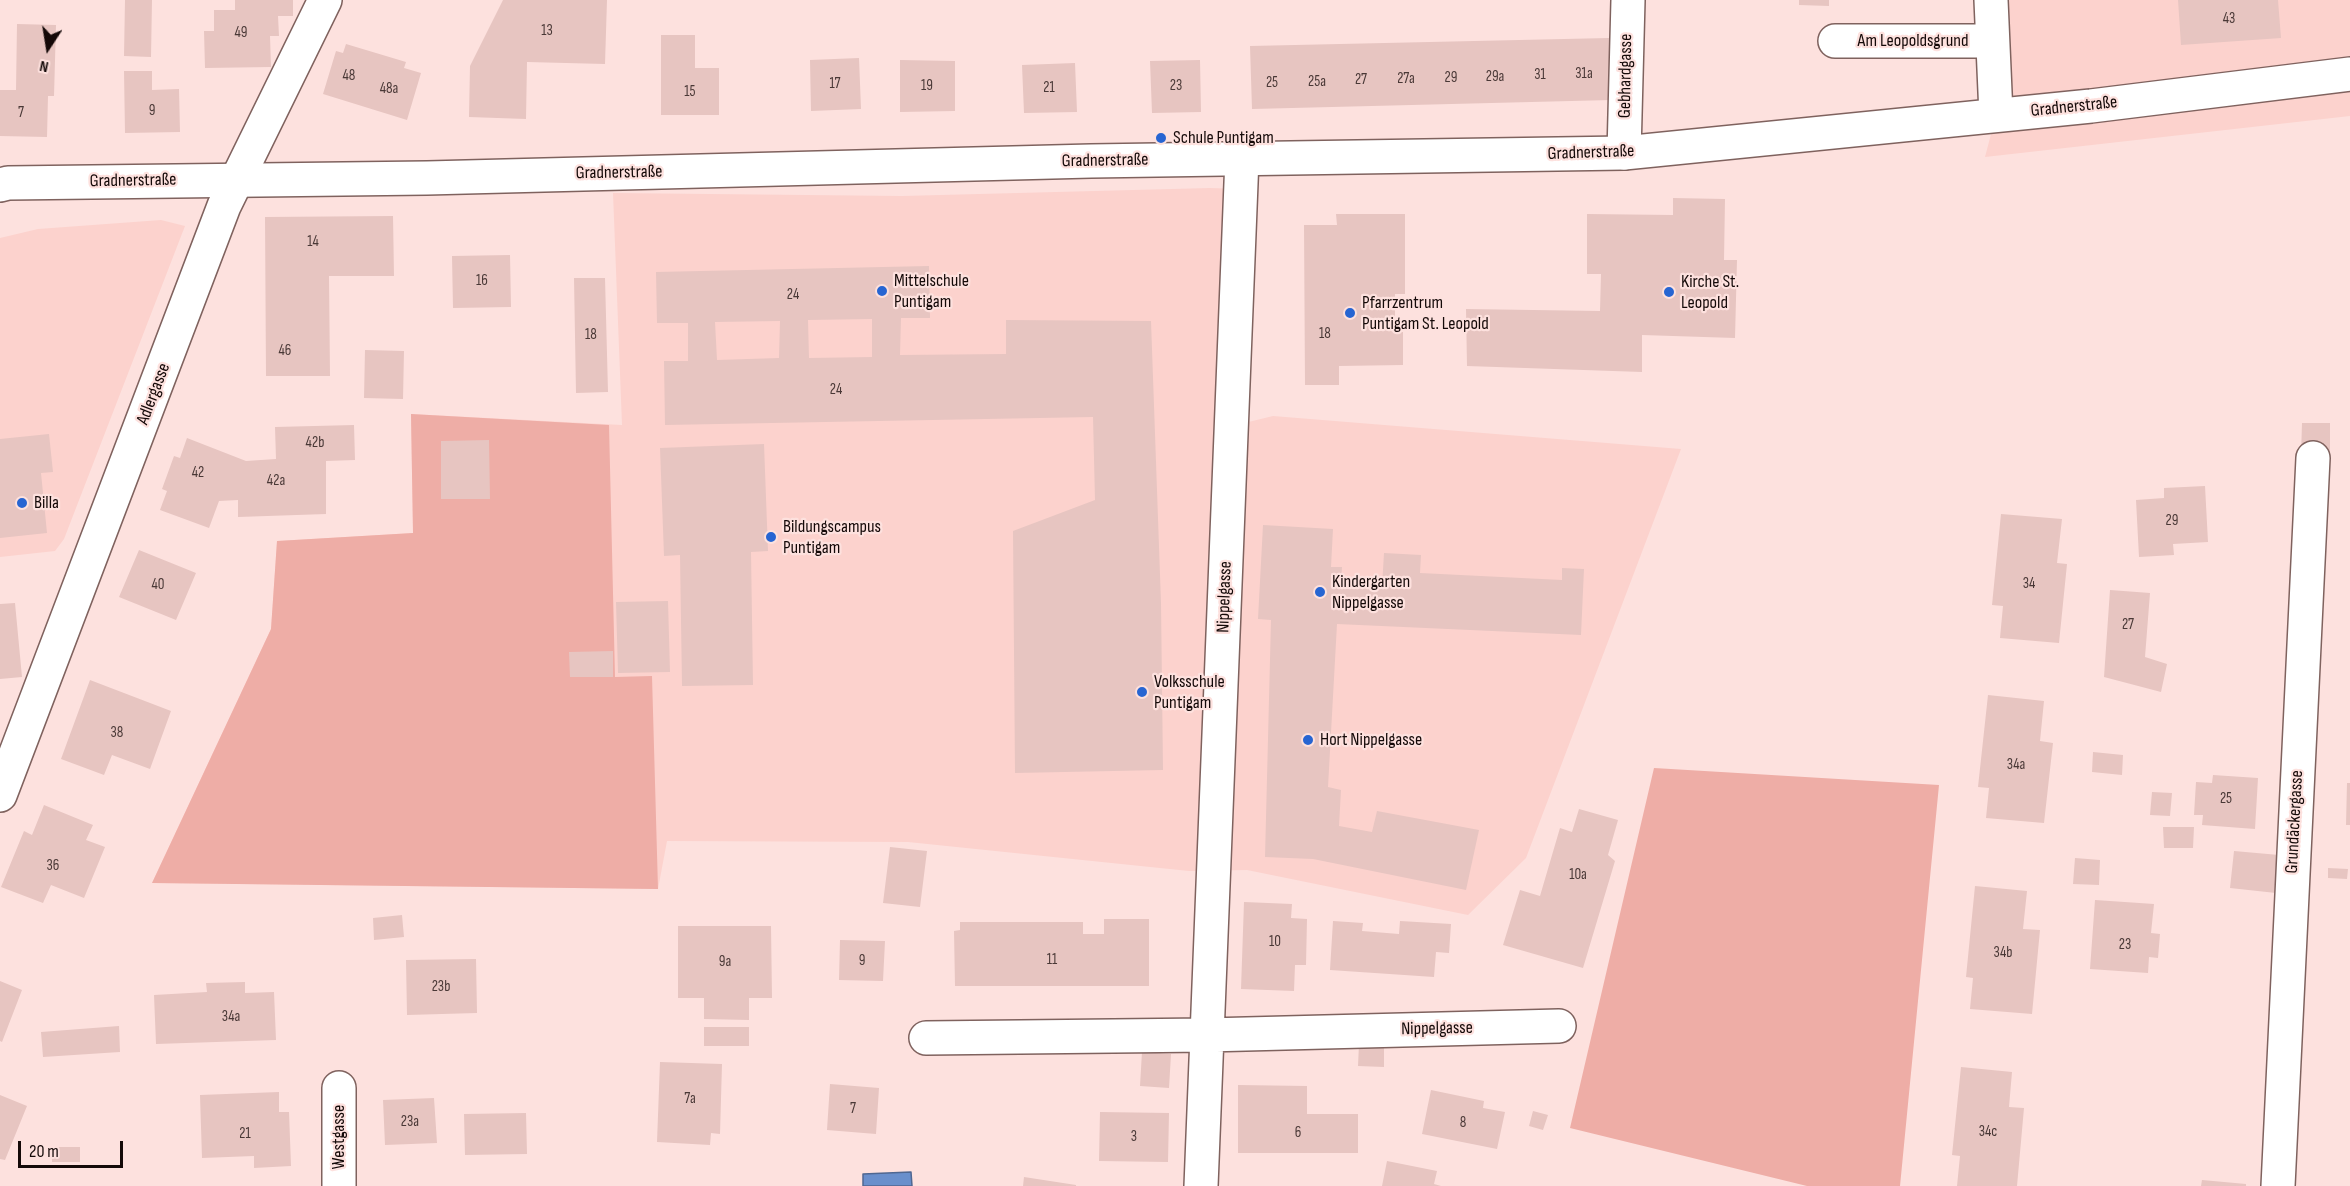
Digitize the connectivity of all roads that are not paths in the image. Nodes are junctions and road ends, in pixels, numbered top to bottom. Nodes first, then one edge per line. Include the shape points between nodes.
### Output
1 (325, 0) edge
2 (1628, 0) edge
3 (1991, 0) edge
4 (1835, 41) dead end
5 (1991, 41) junction
6 (2350, 74) edge
7 (1996, 115) junction
8 (1624, 153) junction
9 (1242, 158) junction
10 (237, 179) junction
11 (0, 185) edge
12 (2313, 458) dead end
13 (0, 795) edge
14 (1559, 1026) dead end
15 (1207, 1035) junction
16 (926, 1038) dead end
17 (339, 1088) dead end
18 (339, 1186) edge
19 (1201, 1186) edge
20 (2278, 1186) edge

1 - 10 street, Adlergasse
2 - 8 street, Gebhardgasse
3 - 5 street, Am Leopoldsgrund
4 - 5 street, Am Leopoldsgrund
5 - 7 street, Am Leopoldsgrund
6 - 7 street, Gradnerstraße
7 - 8 street, Gradnerstraße
8 - 9 street, Gradnerstraße
9 - 10 street, Gradnerstraße
9 - 15 street, Nippelgasse
10 - 11 street, Gradnerstraße
10 - 13 street, Adlergasse
12 - 20 street, Grundäckergasse
14 - 15 street, Nippelgasse
15 - 16 street, Nippelgasse
15 - 19 street, Nippelgasse
17 - 18 street, Westgasse

